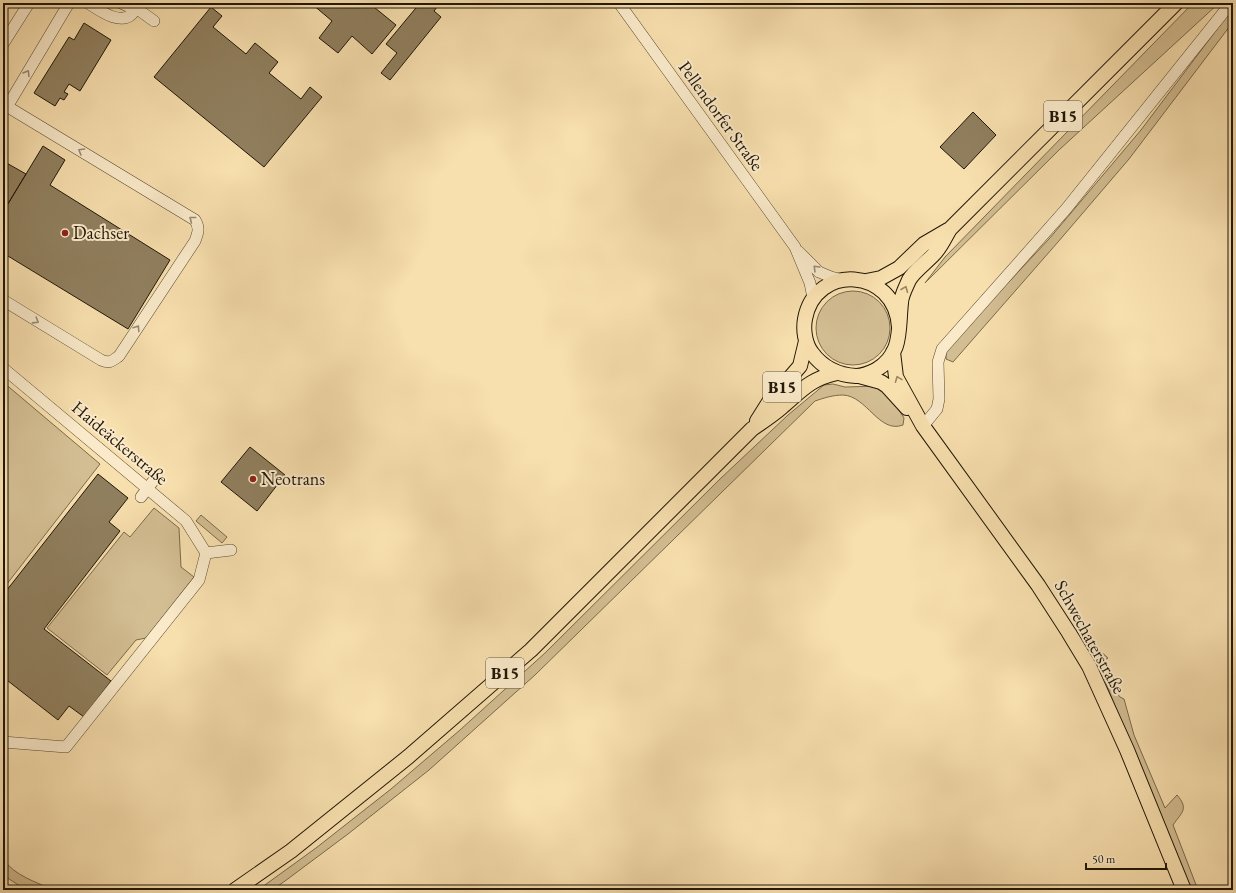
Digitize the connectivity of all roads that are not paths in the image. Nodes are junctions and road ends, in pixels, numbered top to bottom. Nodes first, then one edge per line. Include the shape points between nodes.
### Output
1 (28, 3) edge
2 (69, 3) edge
3 (88, 3) edge
4 (121, 3) edge
5 (1176, 3) edge
6 (1231, 3) edge
7 (618, 4) edge
8 (138, 6) edge
9 (154, 21) dead end
10 (3, 44) edge
11 (5, 105) edge
12 (950, 229) junction
13 (794, 247) junction
14 (843, 280) junction
15 (866, 281) junction
16 (813, 298) junction
17 (3, 300) edge
18 (900, 327) junction
19 (806, 341) junction
20 (893, 352) junction
21 (3, 368) edge
22 (837, 373) junction
23 (857, 376) junction
24 (923, 426) junction
25 (752, 429) junction
26 (158, 476) dead end
27 (145, 493) junction
28 (231, 550) dead end
29 (206, 553) junction
30 (3, 742) edge
31 (235, 890) edge
32 (1184, 890) edge

1 - 10 street
11 -> 2 street
3 - 8 street via 115,17 124,18 132,14
4 - 8 street via 132,8
5 - 12 main road, B15
6 - 24 street via 1066,209 942,349 938,362 937,409
7 - 13 street, Pellendorfer Straße
8 - 9 street
17 -> 11 street via 106,363 112,362 119,356 198,232 196,220
12 - 15 main road, B15 via 924,244 899,268 881,278
18 -> 12 main road, B15 via 901,301 910,278 935,253
14 -> 13 street, Pellendorfer Straße via 820,272
13 - 16 street, Pellendorfer Straße via 810,284
14 - 15 main road, B15
14 - 16 main road, B15 via 832,283
15 - 18 main road, B15 via 880,288 890,298 897,312
16 - 19 main road, B15 via 804,324
18 - 20 main road, B15
19 - 22 main road, B15 via 818,360 826,368
19 - 25 main road, B15 via 800,366 769,402
20 - 23 main road, B15 via 887,361 873,372
24 -> 20 main road, Schwechaterstraße via 896,377
21 - 27 street, Haideäckerstraße
22 - 23 main road, B15
22 - 25 main road, B15 via 808,384
23 - 24 main road, Schwechaterstraße via 875,380 886,386
24 - 32 main road, Schwechaterstraße via 1038,585 1079,649 1127,750
25 - 31 main road, B15 via 531,650 408,758 291,851
26 - 27 street
27 - 29 street, Haideäckerstraße via 188,518
28 - 29 street
29 - 30 street via 199,580 66,747

